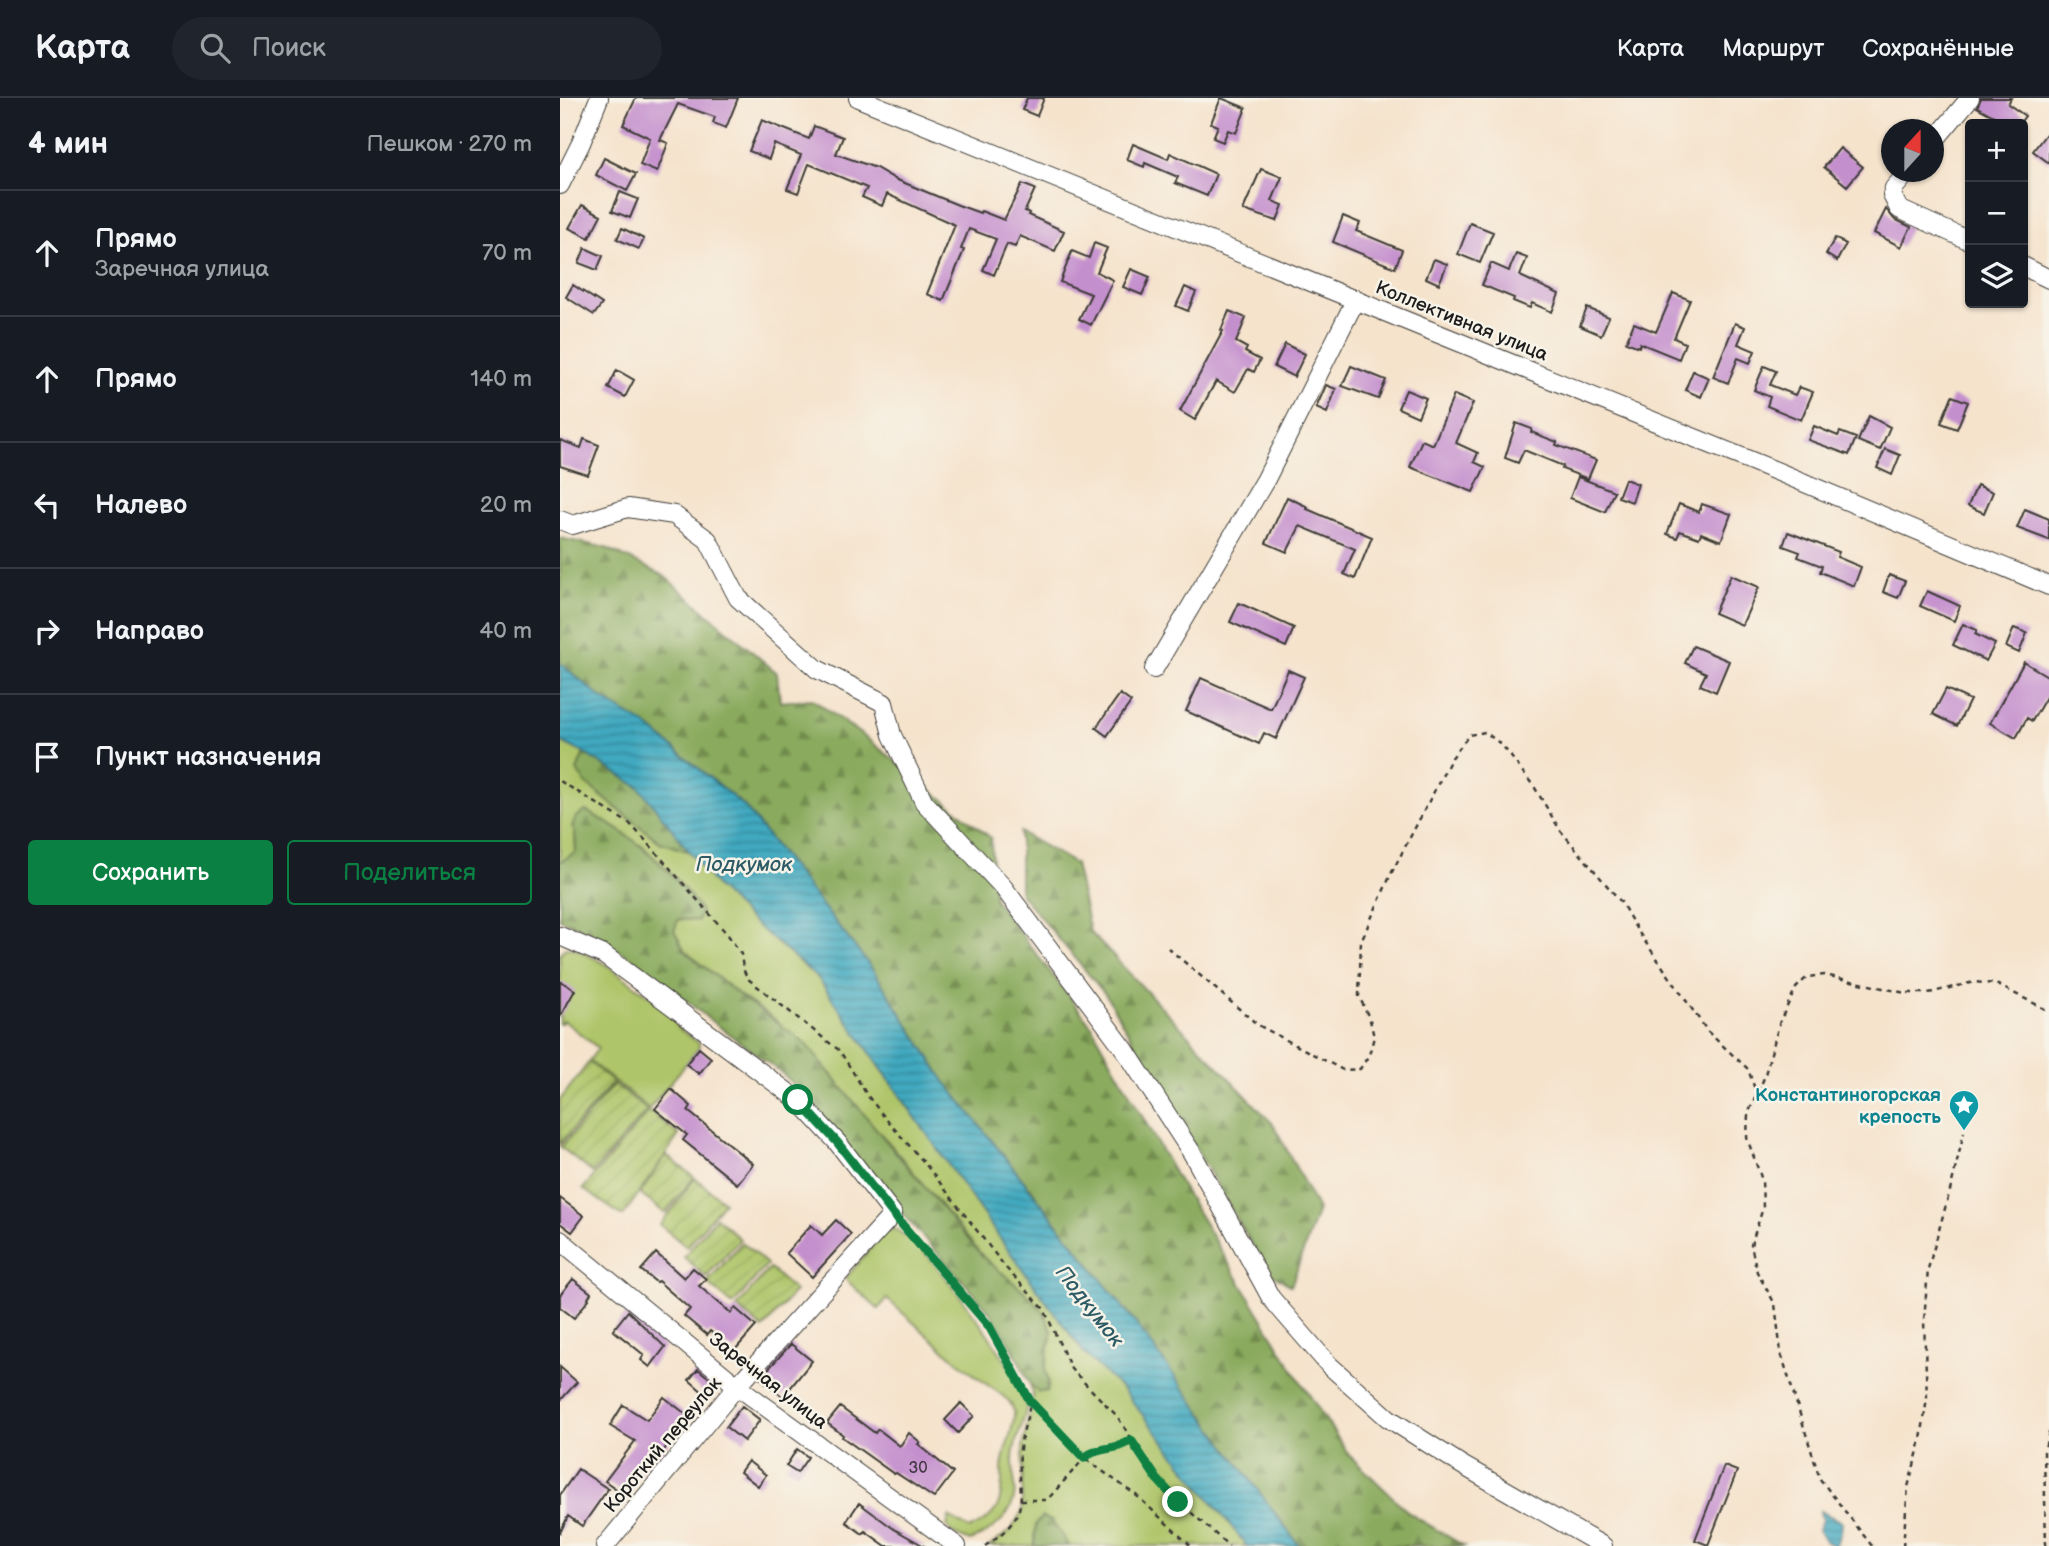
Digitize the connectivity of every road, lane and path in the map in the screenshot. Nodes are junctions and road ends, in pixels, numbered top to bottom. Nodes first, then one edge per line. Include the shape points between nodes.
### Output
1 (600, 98) edge
2 (858, 98) edge
3 (1970, 98) edge
4 (1944, 129) edge
5 (1899, 182) edge
6 (560, 185) edge
7 (1965, 239) edge
8 (2028, 268) edge
9 (2049, 278) edge
10 (1356, 299) junction
11 (560, 520) edge
12 (2049, 586) edge
13 (1154, 669) dead end
14 (560, 781) edge
15 (560, 936) edge
16 (1168, 948) dead end
17 (2049, 1011) edge
18 (1757, 1095) junction
19 (1964, 1132) dead end
20 (893, 1214) junction
21 (560, 1240) edge
22 (737, 1386) junction
23 (1030, 1401) junction
24 (2049, 1432) edge
25 (1131, 1440) junction
26 (1084, 1458) junction
27 (1021, 1500) junction
28 (605, 1546) edge
29 (957, 1546) edge
30 (985, 1546) edge
31 (1191, 1546) edge
32 (1229, 1546) edge
33 (1603, 1546) edge
34 (1871, 1546) edge
35 (1903, 1546) edge
36 (2046, 1546) edge

1 - 6 street
2 - 10 street, Коллективная улица
3 - 4 street
5 - 7 street via 1892,195 1899,209
8 - 9 street
10 - 12 street, Коллективная улица
10 - 13 street via 1266,479
11 - 33 street via 573,525 628,508 674,515 708,540 737,598 747,607 817,669 884,703 892,735 924,802 1003,887 1125,1050 1192,1153 1272,1298 1296,1327 1329,1365 1388,1418
14 - 25 path via 630,824 728,935 741,954 748,979 840,1051 867,1095 1044,1309 1070,1369 1117,1416
15 - 20 street via 623,968 798,1100
16 - 18 path via 1258,1025 1343,1070 1360,1069 1370,1055 1374,1037 1359,996 1361,941 1451,759 1469,735 1485,732 1502,745 1560,830 1620,902 1708,1032 1748,1069
17 - 18 path via 1996,984 1974,982 1929,993 1905,993 1825,975 1807,977 1796,988 1780,1021
18 - 34 path via 1748,1114 1747,1139 1762,1180 1763,1208 1751,1245 1757,1272 1774,1304 1781,1353 1820,1479
19 - 35 path via 1928,1269 1924,1321 1927,1398 1908,1487
20 - 22 street, Короткий переулок
20 - 23 path via 989,1326
21 - 22 street, Заречная улица
22 - 28 street, Короткий переулок
22 - 29 street, Заречная улица
23 - 26 path
23 - 27 path via 1020,1447
24 - 36 path via 2044,1452
25 - 26 path
25 - 32 path via 1178,1502
26 - 27 path via 1051,1497
26 - 31 path via 1136,1495
27 - 30 path via 1015,1521

